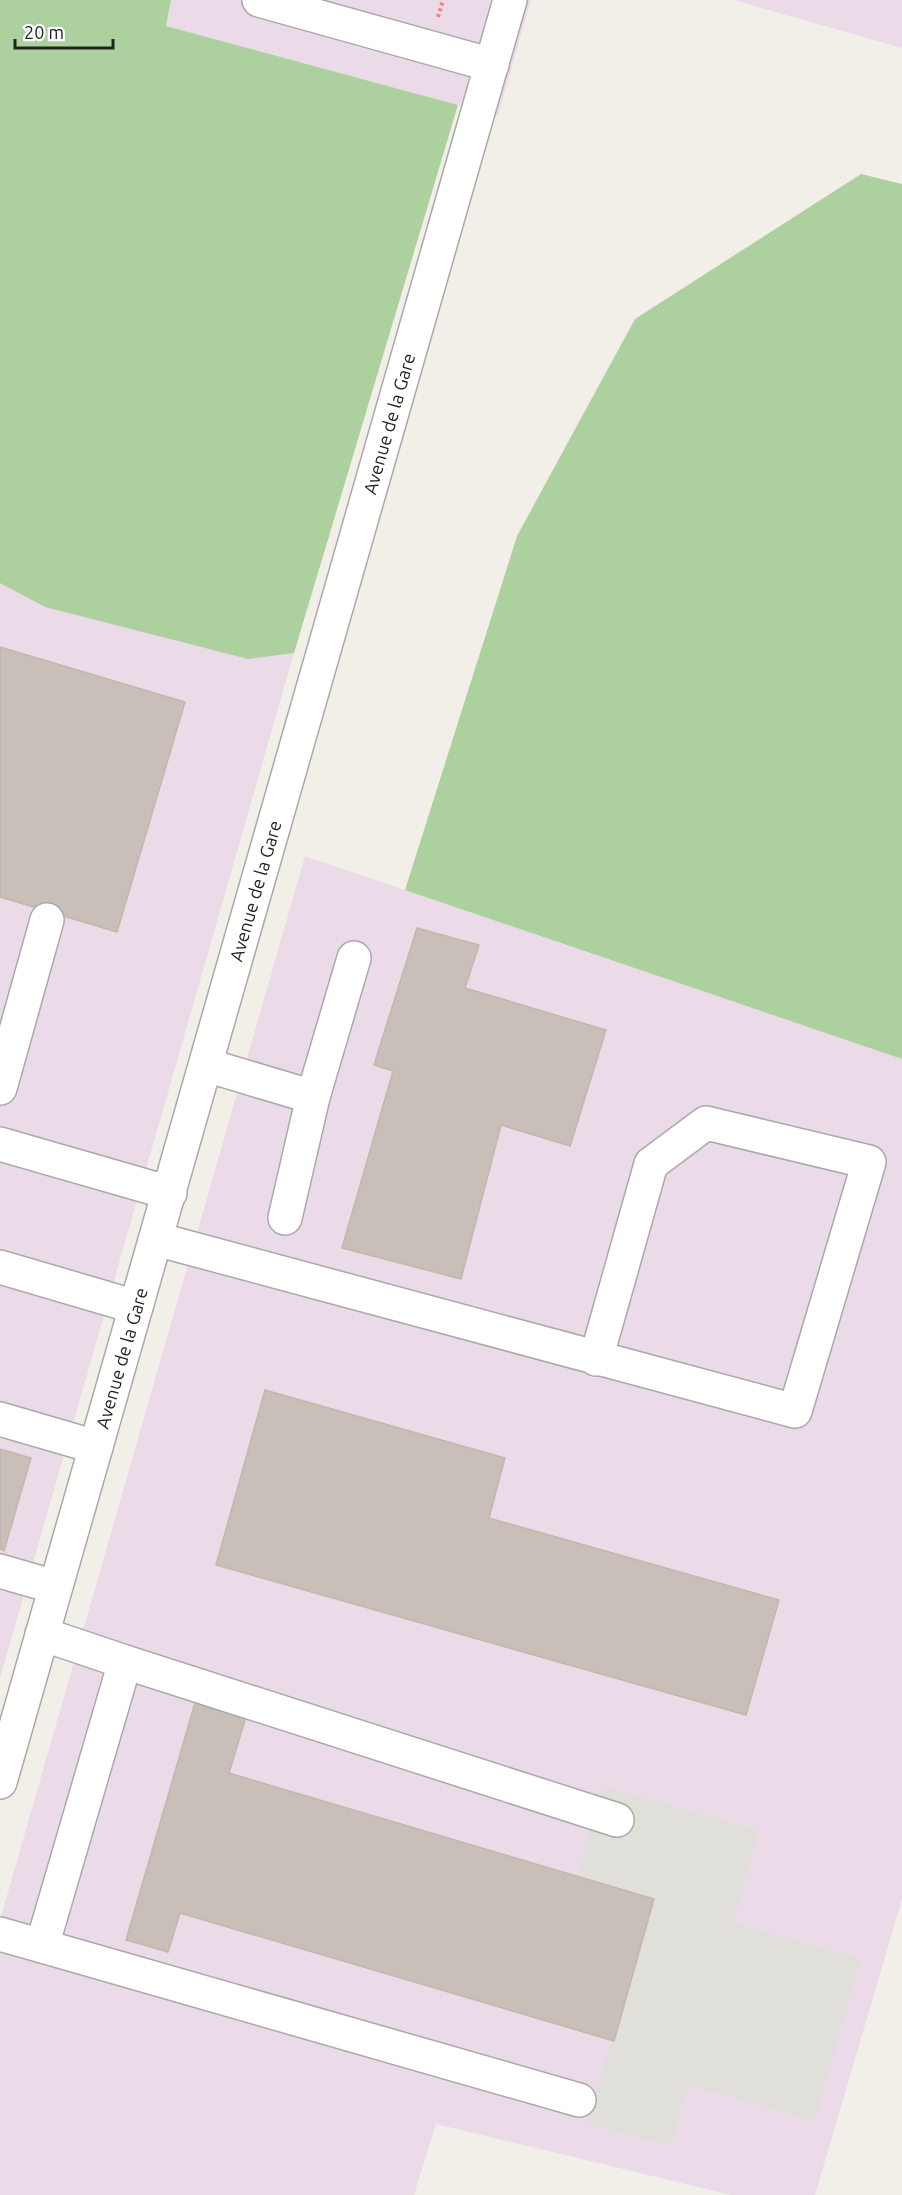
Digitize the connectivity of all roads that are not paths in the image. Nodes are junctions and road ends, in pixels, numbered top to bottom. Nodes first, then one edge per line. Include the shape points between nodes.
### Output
1 (259, 0) edge
2 (510, 0) edge
3 (492, 64) junction
4 (47, 920) dead end
5 (354, 958) dead end
6 (206, 1065) junction
7 (0, 1088) edge
8 (313, 1097) junction
9 (0, 1144) edge
10 (170, 1193) junction
11 (285, 1218) dead end
12 (156, 1239) junction
13 (0, 1267) edge
14 (136, 1307) junction
15 (596, 1359) junction
16 (0, 1419) edge
17 (96, 1447) junction
18 (0, 1571) edge
19 (55, 1587) junction
20 (42, 1634) junction
21 (125, 1662) junction
22 (7, 1732) edge
23 (0, 1782) edge
24 (617, 1820) dead end
25 (0, 1934) edge
26 (42, 1946) junction
27 (579, 2100) dead end

1 - 3 street
2 - 3 street, Avenue de la Gare
3 - 6 street, Avenue de la Gare
4 - 7 street
5 - 8 street
6 - 8 street
6 - 10 street, Avenue de la Gare
8 - 11 street
9 - 10 street
10 - 12 street, Avenue de la Gare
12 - 14 street, Avenue de la Gare
12 - 15 street
13 - 14 street
14 - 17 street, Avenue de la Gare
15 - 15 street via 795,1411 869,1161 706,1123 651,1164
16 - 17 street
17 - 19 street, Avenue de la Gare
18 - 19 street
19 - 20 street, Avenue de la Gare
20 - 21 street
20 - 22 street, Avenue de la Gare
21 - 24 street
21 - 26 street
22 - 23 street, Avenue de la Gare
25 - 26 street
26 - 27 street

